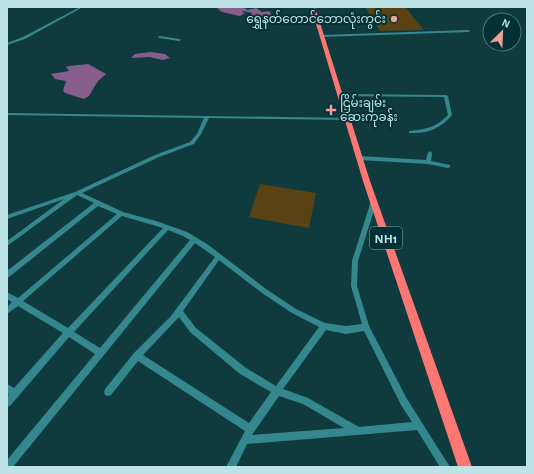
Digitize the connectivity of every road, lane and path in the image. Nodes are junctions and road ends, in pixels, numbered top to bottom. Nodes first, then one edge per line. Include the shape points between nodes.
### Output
1 (82, 7) edge
2 (313, 7) edge
3 (468, 31) dead end
4 (321, 36) junction
5 (160, 37) dead end
6 (179, 40) dead end
7 (7, 44) edge
8 (339, 95) junction
9 (7, 114) edge
10 (208, 118) junction
11 (347, 119) junction
12 (411, 132) dead end
13 (430, 153) dead end
14 (360, 158) junction
15 (428, 162) junction
16 (448, 166) dead end
17 (77, 193) junction
18 (374, 201) junction
19 (98, 204) junction
20 (121, 214) junction
21 (7, 217) edge
22 (167, 227) junction
23 (194, 239) junction
24 (7, 244) edge
25 (218, 257) junction
26 (7, 275) edge
27 (7, 295) edge
28 (18, 302) junction
29 (7, 311) edge
30 (178, 312) junction
31 (324, 326) junction
32 (366, 327) junction
33 (68, 333) junction
34 (101, 353) junction
35 (137, 356) junction
36 (7, 388) edge
37 (277, 391) junction
38 (108, 392) dead end
39 (15, 394) junction
40 (7, 403) edge
41 (418, 426) junction
42 (250, 430) junction
43 (358, 431) junction
44 (245, 440) junction
45 (7, 467) edge
46 (231, 467) edge
47 (445, 467) edge
48 (465, 467) edge

1 - 7 street via 24,38
2 - 4 highway, NH1
3 - 4 street
4 - 8 highway, NH1
5 - 6 street
8 - 11 highway, NH1
8 - 12 street via 446,96 450,115 427,131
9 - 10 street
10 - 11 street
10 - 17 street via 192,143 157,156
11 - 14 highway, NH1
13 - 15 street
14 - 15 street
14 - 18 highway, NH1
15 - 16 street
17 - 19 street
17 - 21 street
17 - 24 street
18 - 32 street via 355,261 354,286
18 - 48 highway, NH1
19 - 20 street
19 - 26 street
20 - 22 street
20 - 28 street
22 - 23 street
22 - 33 street
23 - 25 street
23 - 34 street
25 - 30 street
25 - 31 street via 294,311
27 - 28 street
28 - 29 street
28 - 33 street
30 - 35 street
30 - 37 street via 193,330 243,371
31 - 32 street via 346,330
31 - 37 street
32 - 41 street
33 - 34 street
33 - 39 street
34 - 45 street
35 - 38 street
35 - 42 street
36 - 39 street
37 - 42 street
37 - 43 street via 305,402
39 - 40 street
41 - 43 street
41 - 47 street
42 - 44 street
43 - 44 street
44 - 46 street

